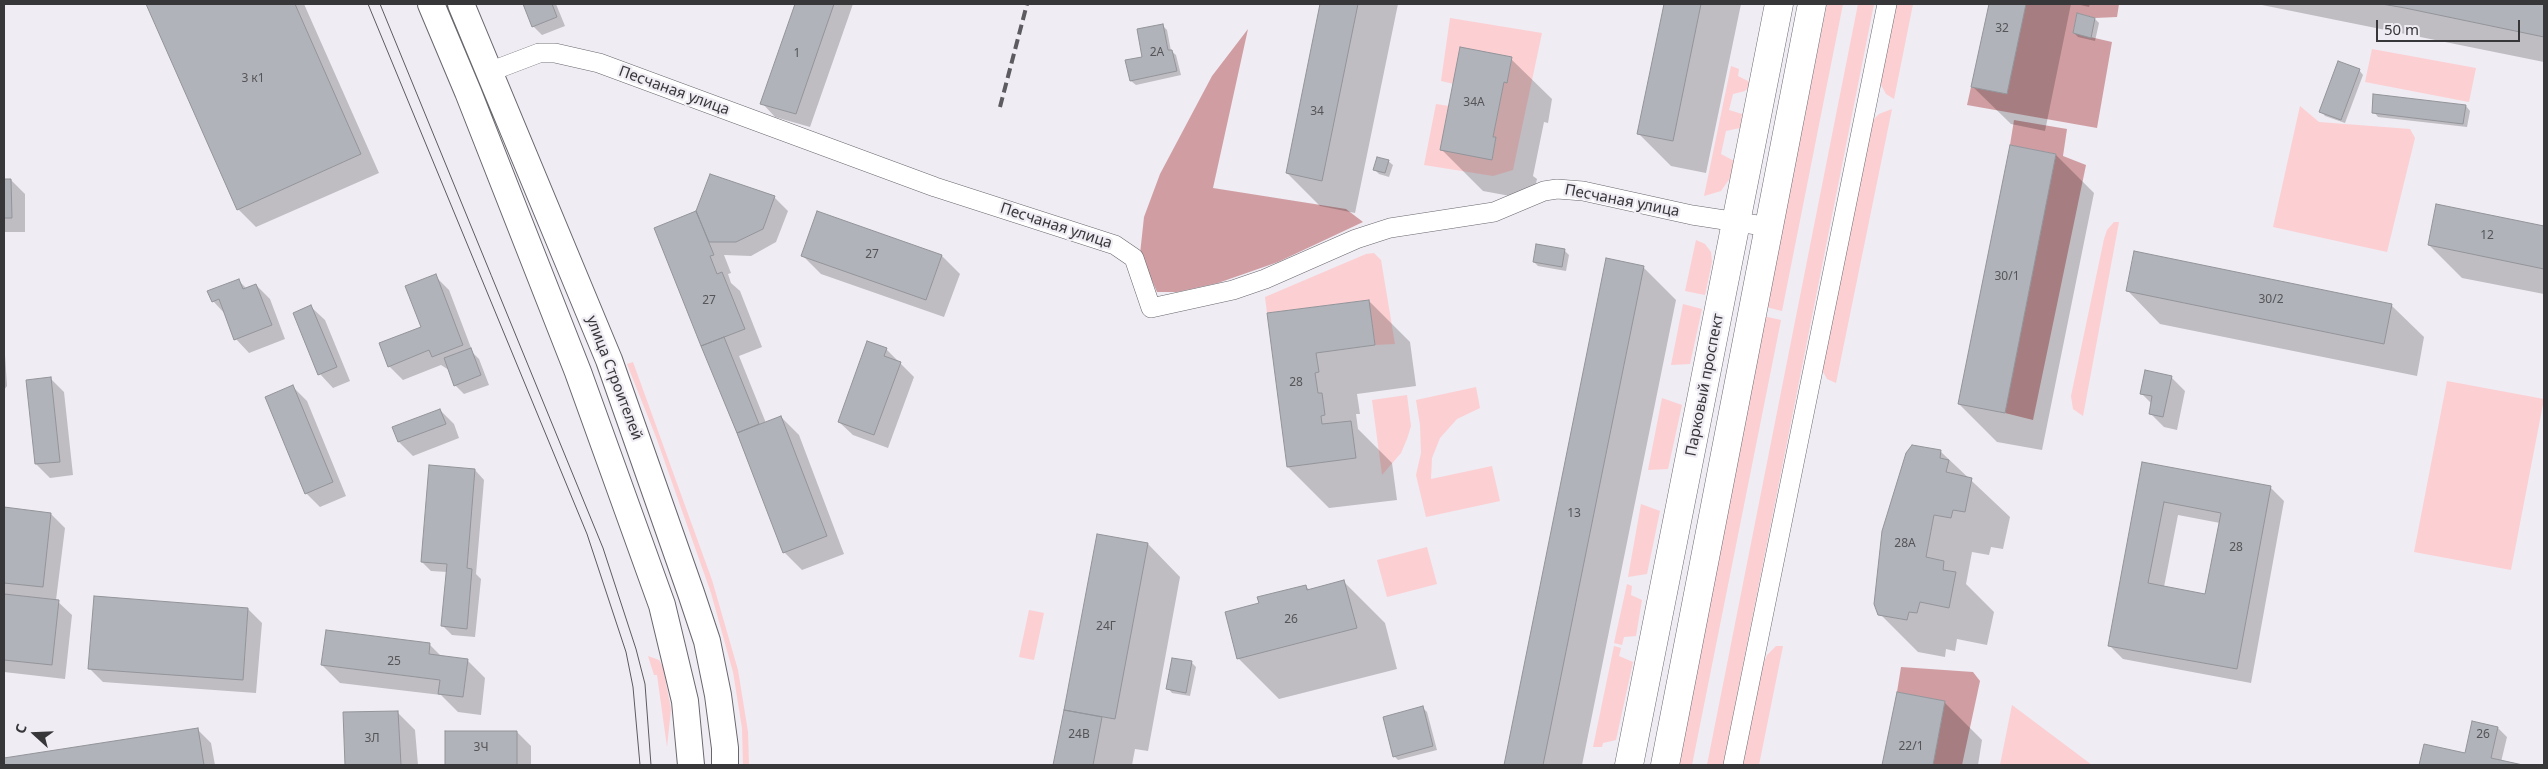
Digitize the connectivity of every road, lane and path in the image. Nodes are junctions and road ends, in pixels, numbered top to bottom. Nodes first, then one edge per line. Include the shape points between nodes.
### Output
1 (431, 4) edge
2 (462, 4) edge
3 (1779, 4) edge
4 (1812, 4) edge
5 (1887, 4) edge
6 (489, 72) junction
7 (1738, 221) junction
8 (1770, 227) junction
9 (691, 765) edge
10 (725, 765) edge
11 (1629, 765) edge
12 (1665, 765) edge
13 (1733, 765) edge

1 - 9 main road, улица Строителей via 578,372 662,605 685,701
2 - 6 main road, улица Строителей
3 - 7 main road, Парковый проспект
4 - 8 main road
5 - 13 street
6 - 7 street, Песчаная улица via 539,53 599,63 936,187 1115,244 1134,258 1151,308 1233,290 1390,228 1494,212 1544,191 1583,191 1692,215
6 - 10 main road, улица Строителей via 609,360 692,593 707,641 718,695
7 - 8 street, Песчаная улица
7 - 11 main road, Парковый проспект
8 - 12 main road

